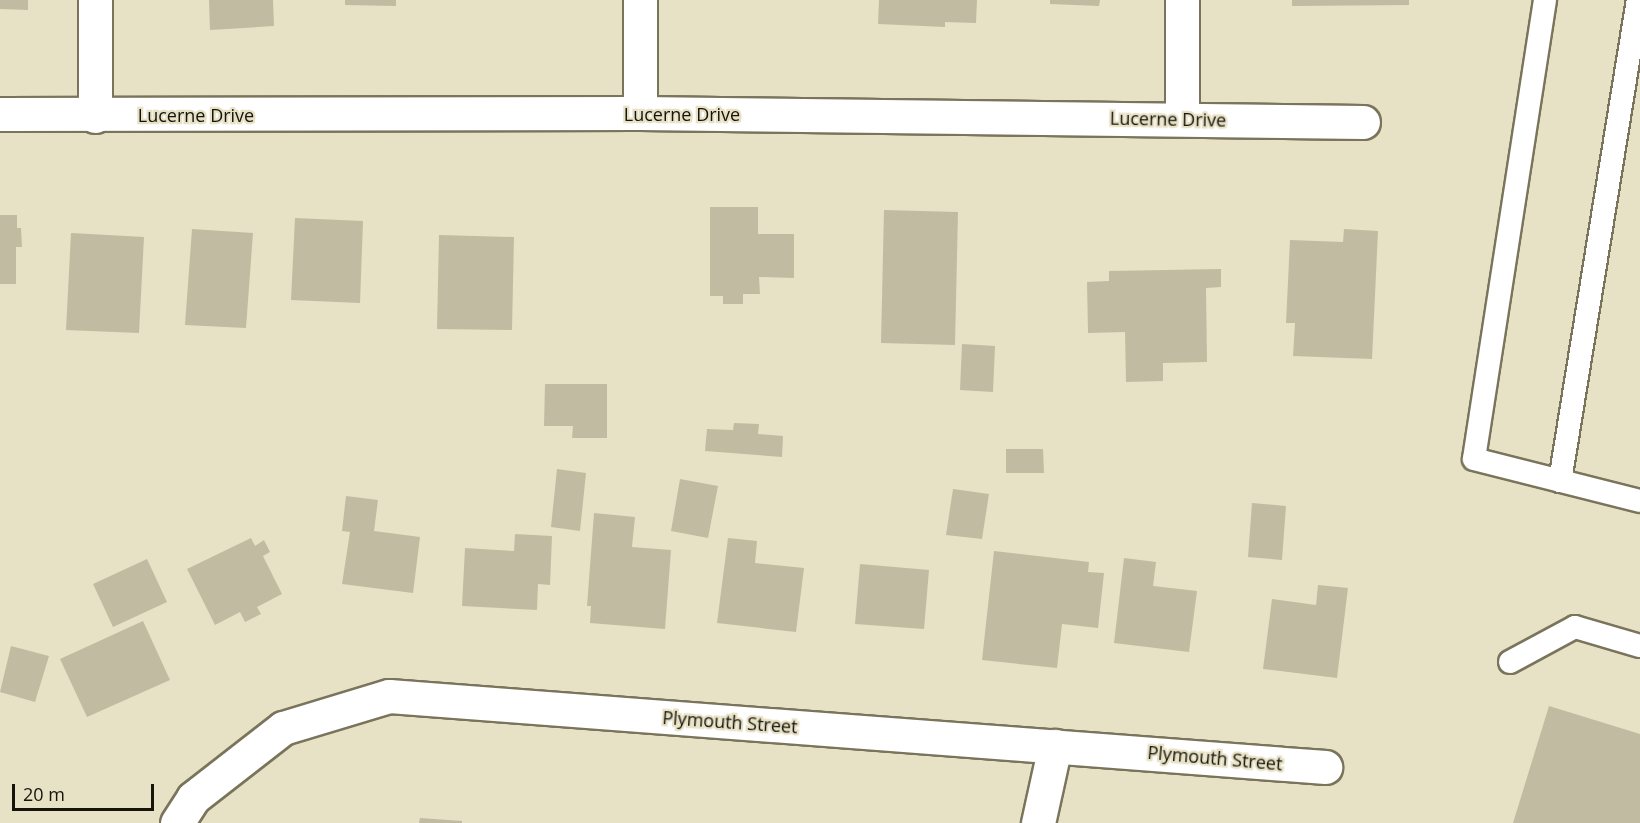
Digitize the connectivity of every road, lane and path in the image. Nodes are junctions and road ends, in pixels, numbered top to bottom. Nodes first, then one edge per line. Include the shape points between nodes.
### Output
1 (95, 0) edge
2 (640, 0) edge
3 (1182, 0) edge
4 (1545, 0) edge
5 (1638, 0) edge
6 (1635, 51) edge
7 (640, 113) junction
8 (0, 114) edge
9 (95, 116) junction
10 (1182, 119) junction
11 (1364, 123) dead end
12 (1560, 481) junction
13 (1640, 501) edge
14 (1640, 646) edge
15 (1510, 662) dead end
16 (1055, 746) junction
17 (1325, 767) dead end
18 (177, 823) edge
19 (1038, 823) edge

1 - 9 street
2 - 7 street
3 - 10 street
4 - 12 lane via 1474,459
5 - 6 lane
6 - 12 lane
7 - 9 street, Lucerne Drive
7 - 10 street, Lucerne Drive
8 - 9 street, Lucerne Drive
10 - 11 street, Lucerne Drive
12 - 13 lane
14 - 15 lane via 1575,627
16 - 17 street, Plymouth Street
16 - 18 street, Plymouth Street via 389,696 283,728 193,798
16 - 19 street

